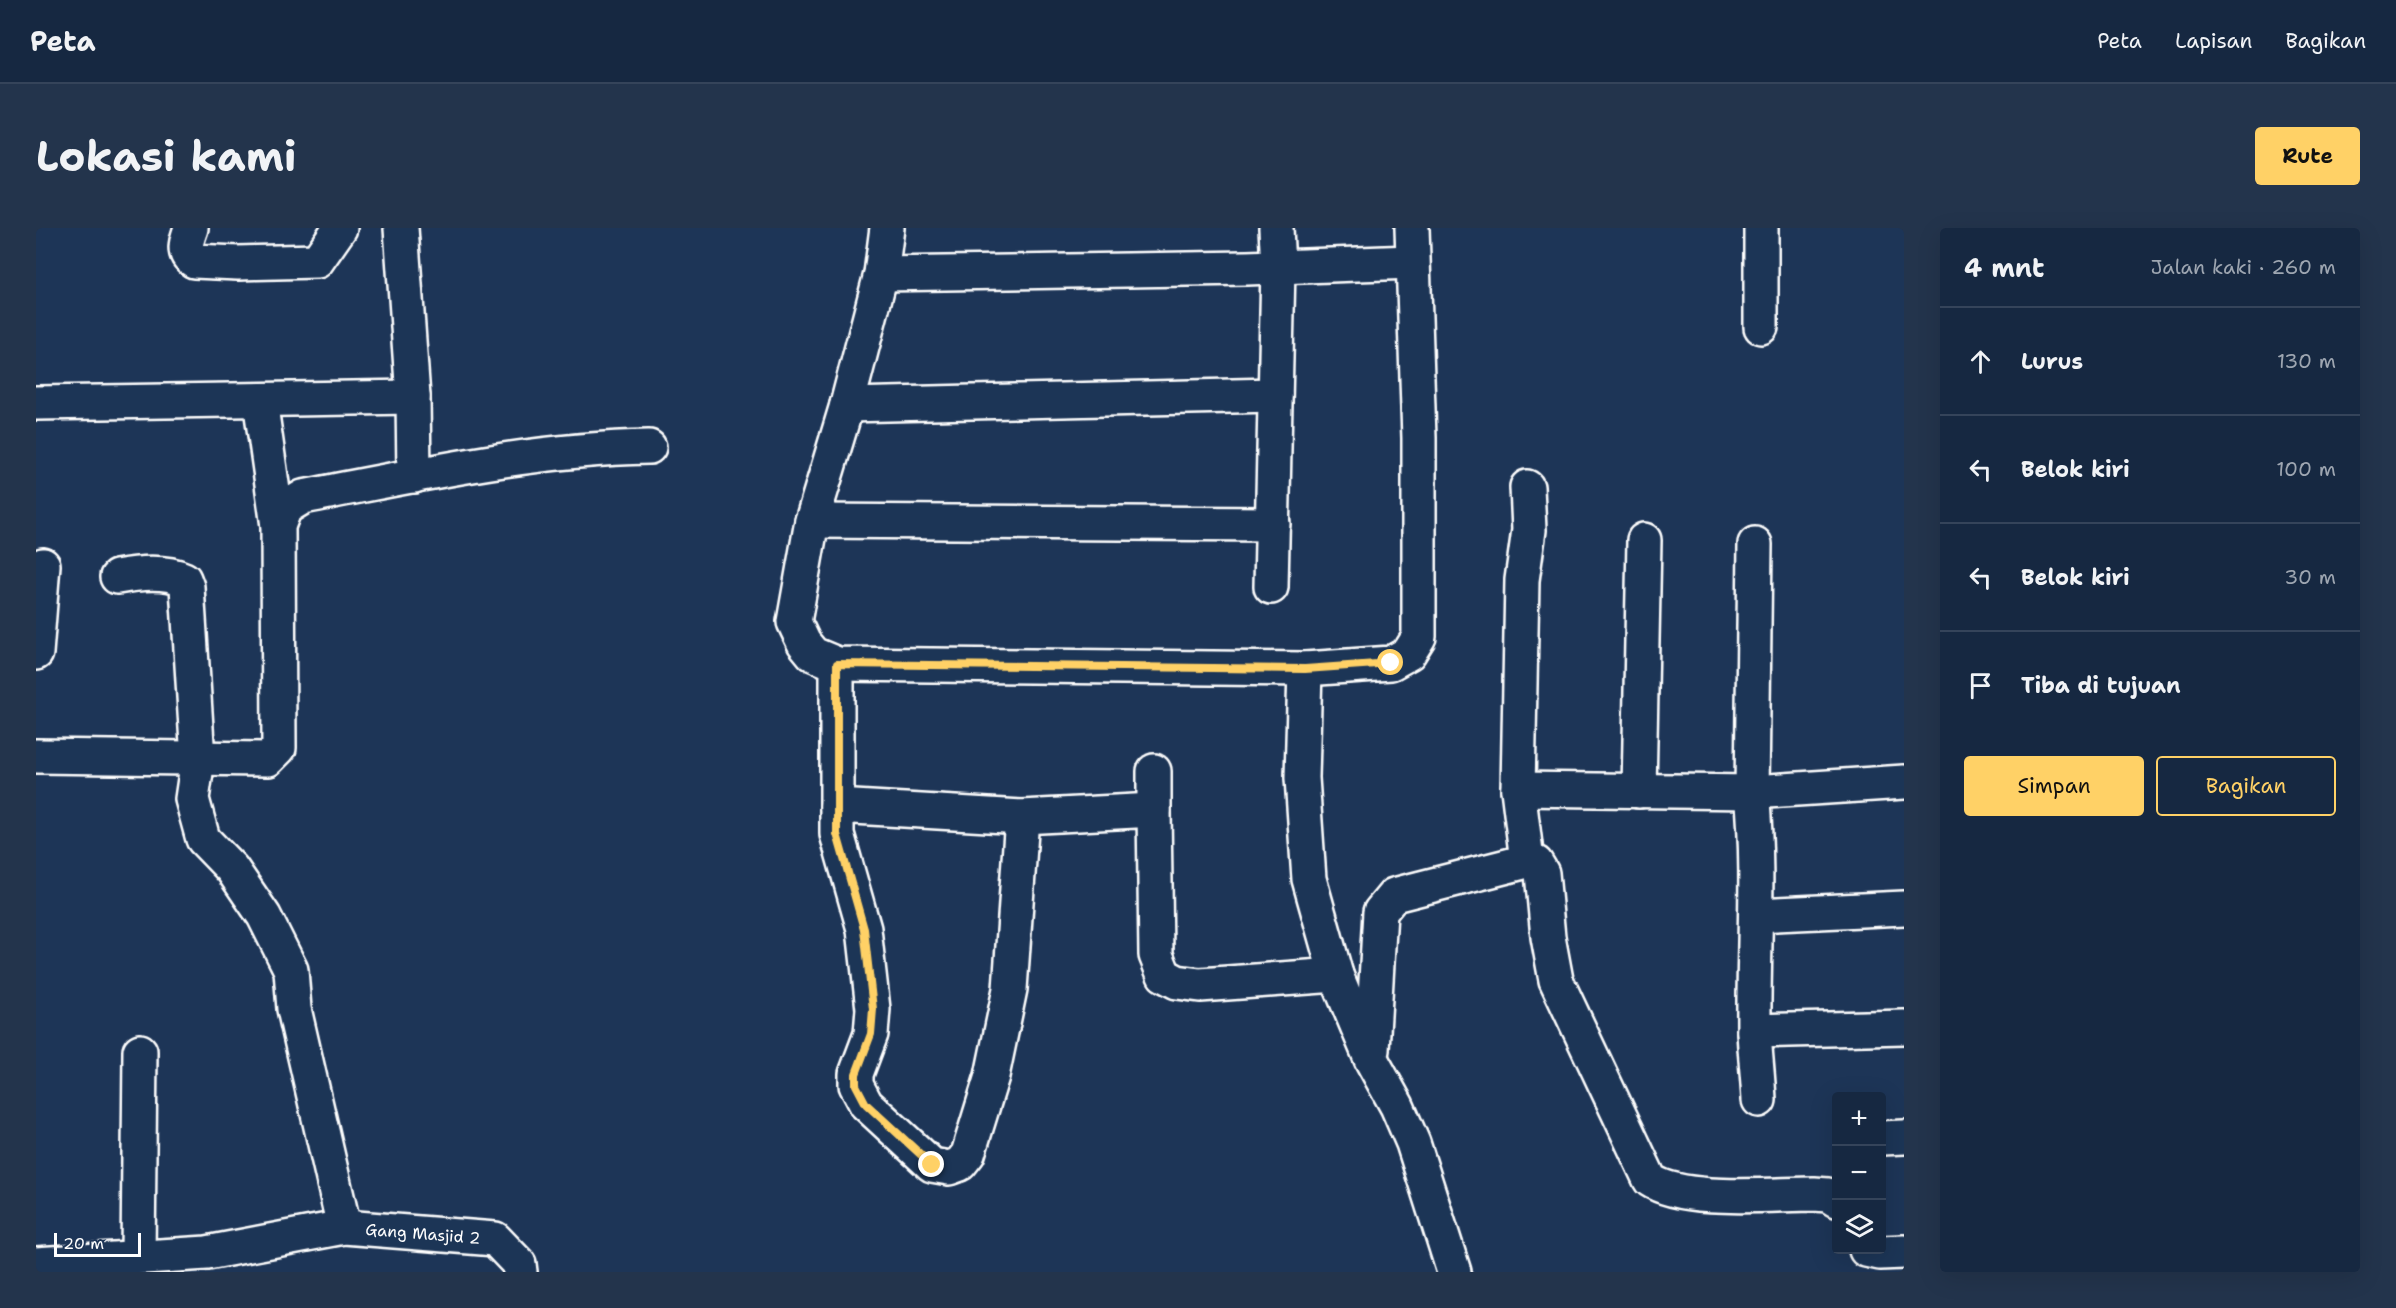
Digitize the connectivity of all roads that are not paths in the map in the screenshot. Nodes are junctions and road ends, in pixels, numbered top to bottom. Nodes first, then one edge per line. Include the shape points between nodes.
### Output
1 (191, 228) edge
2 (340, 228) edge
3 (401, 228) edge
4 (887, 228) edge
5 (1276, 228) edge
6 (1412, 228) edge
7 (1761, 228) edge
8 (1412, 262) junction
9 (1278, 267) junction
10 (881, 274) junction
11 (1761, 327) dead end
12 (1275, 394) junction
13 (413, 397) junction
14 (260, 400) junction
15 (36, 403) edge
16 (848, 405) junction
17 (650, 447) dead end
18 (414, 476) junction
19 (1527, 488) dead end
20 (812, 521) junction
21 (1273, 524) junction
22 (278, 526) junction
23 (1644, 540) dead end
24 (1755, 544) dead end
25 (43, 565) dead end
26 (117, 577) dead end
27 (1271, 587) dead end
28 (36, 653) edge
29 (837, 664) junction
30 (1305, 669) junction
31 (36, 756) edge
32 (198, 759) junction
33 (1154, 771) dead end
34 (1904, 782) edge
35 (1518, 789) junction
36 (1639, 791) junction
37 (1752, 792) junction
38 (837, 806) junction
39 (1154, 810) junction
40 (1022, 817) junction
41 (1527, 861) junction
42 (1904, 908) edge
43 (1757, 915) junction
44 (1335, 975) junction
45 (1904, 1028) edge
46 (1754, 1031) junction
47 (140, 1051) dead end
48 (1371, 1059) junction
49 (1759, 1100) dead end
50 (1904, 1137) edge
51 (1886, 1138) edge
52 (1832, 1198) edge
53 (344, 1227) junction
54 (1886, 1252) edge
55 (1904, 1252) edge
56 (138, 1257) junction
57 (207, 1263) edge
58 (36, 1264) edge
59 (520, 1272) edge
60 (1454, 1272) edge

1 - 2 street via 185,249 194,261 238,263 317,261
3 - 13 street
4 - 10 street
5 - 9 street
6 - 8 street
7 - 11 street
8 - 9 street
8 - 30 street via 1419,438 1419,637 1409,653 1391,663
9 - 10 street
9 - 12 street
10 - 16 street
12 - 16 street
12 - 21 street
13 - 14 street
13 - 18 street
14 - 15 street
14 - 22 street
16 - 20 street
17 - 18 street via 517,457
18 - 22 street via 303,497 285,508
19 - 35 street via 1529,530 1522,580
20 - 21 street
20 - 29 street via 795,622 813,654
21 - 27 street
22 - 32 street via 279,748 268,759
23 - 36 street
24 - 37 street
25 - 28 street
26 - 32 street via 147,574 184,579
29 - 30 street
29 - 38 street
30 - 44 street via 1305,843 1309,879
31 - 32 street
32 - 53 street via 192,799 203,839 232,869 264,916 291,970 294,1009
33 - 39 street
34 - 37 street
35 - 36 street
35 - 41 street
36 - 37 street
37 - 43 street
38 - 40 street
38 - 40 street via 837,834 864,929 873,1009 871,1034 856,1074 856,1085 866,1104 932,1165 949,1168 960,1164 968,1154 1003,1031 1011,989
39 - 40 street
39 - 44 street via 1156,955 1164,975 1177,982 1200,985
41 - 48 street via 1394,896 1386,902 1380,912
41 - 52 street via 1536,863 1542,873 1556,980 1650,1180 1662,1188 1692,1194 1814,1194
42 - 43 street
43 - 46 street
44 - 48 street
45 - 46 street
46 - 49 street
47 - 56 street
48 - 60 street via 1413,1143
50 - 51 street
53 - 57 street, Gang Masjid 2
53 - 59 street, Gang Masjid 2 via 495,1239 519,1264
54 - 55 street
56 - 57 street, Gang Masjid 2
56 - 58 street, Gang Masjid 2

